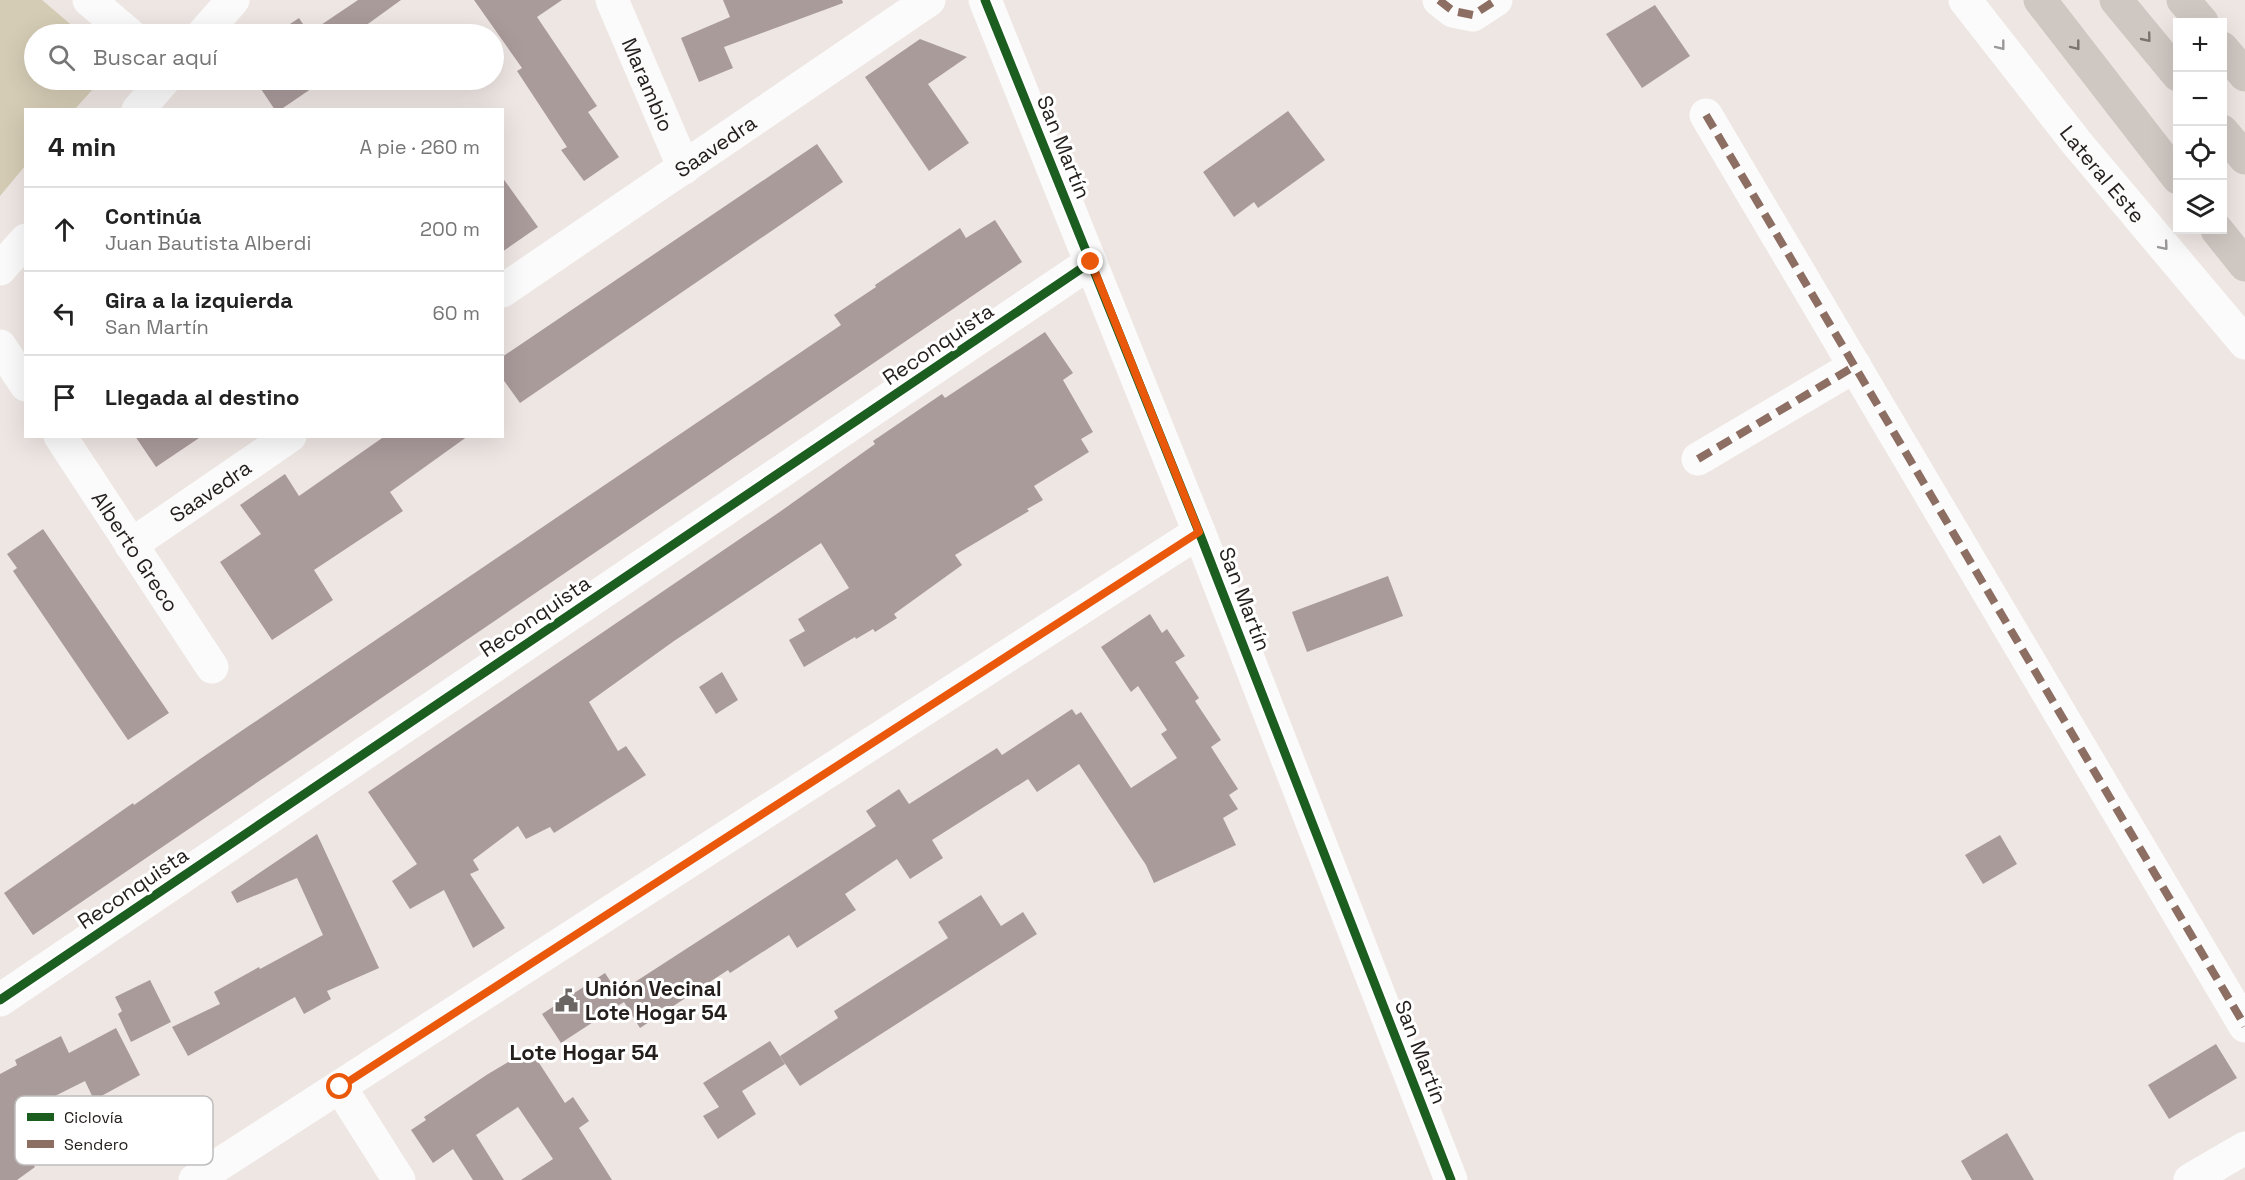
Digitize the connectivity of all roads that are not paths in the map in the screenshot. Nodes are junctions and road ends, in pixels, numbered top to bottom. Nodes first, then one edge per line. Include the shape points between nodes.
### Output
1 (89, 0) edge
2 (233, 0) edge
3 (612, 0) edge
4 (929, 0) edge
5 (985, 0) edge
6 (1440, 0) edge
7 (1496, 0) edge
8 (1965, 0) edge
9 (2040, 0) edge
10 (2116, 0) edge
11 (2183, 0) edge
12 (2199, 18) edge
13 (117, 24) edge
14 (212, 24) edge
15 (2227, 53) edge
16 (2176, 72) edge
17 (2245, 75) edge
18 (155, 90) edge
19 (140, 108) edge
20 (1706, 114) dead end
21 (2227, 136) edge
22 (2245, 158) edge
23 (684, 168) junction
24 (2173, 172) edge
25 (2220, 234) edge
26 (24, 242) edge
27 (1091, 262) junction
28 (2245, 265) edge
29 (0, 269) edge
30 (504, 290) edge
31 (2245, 343) edge
32 (0, 346) edge
33 (1855, 366) junction
34 (24, 381) edge
35 (61, 438) edge
36 (287, 438) edge
37 (1698, 459) dead end
38 (1199, 532) junction
39 (131, 545) junction
40 (212, 667) dead end
41 (3, 992) edge
42 (2245, 1026) edge
43 (340, 1087) junction
44 (2245, 1148) edge
45 (195, 1180) edge
46 (399, 1180) edge
47 (1451, 1180) edge
48 (2190, 1180) edge

1 - 13 street
2 - 14 street
3 - 23 street, Marambio
4 - 23 street, Saavedra
5 - 27 street, San Martín
6 - 7 street via 1453,11 1473,15
8 -> 31 street, Lateral Este via 2076,142
9 -> 24 highway
10 -> 16 highway
11 - 12 highway
15 - 17 highway
18 - 19 street
20 - 33 street
21 - 22 highway
23 - 30 street, Saavedra
25 - 28 highway
26 - 29 street
27 - 38 street, San Martín
27 - 41 street, Reconquista
32 - 34 street
33 - 37 street
33 - 42 street
35 - 39 street, Alberto Greco
36 - 39 street, Saavedra
38 - 43 street
38 - 47 street, San Martín
39 - 40 street, Alberto Greco
43 - 45 street
43 - 46 street
44 - 48 street

